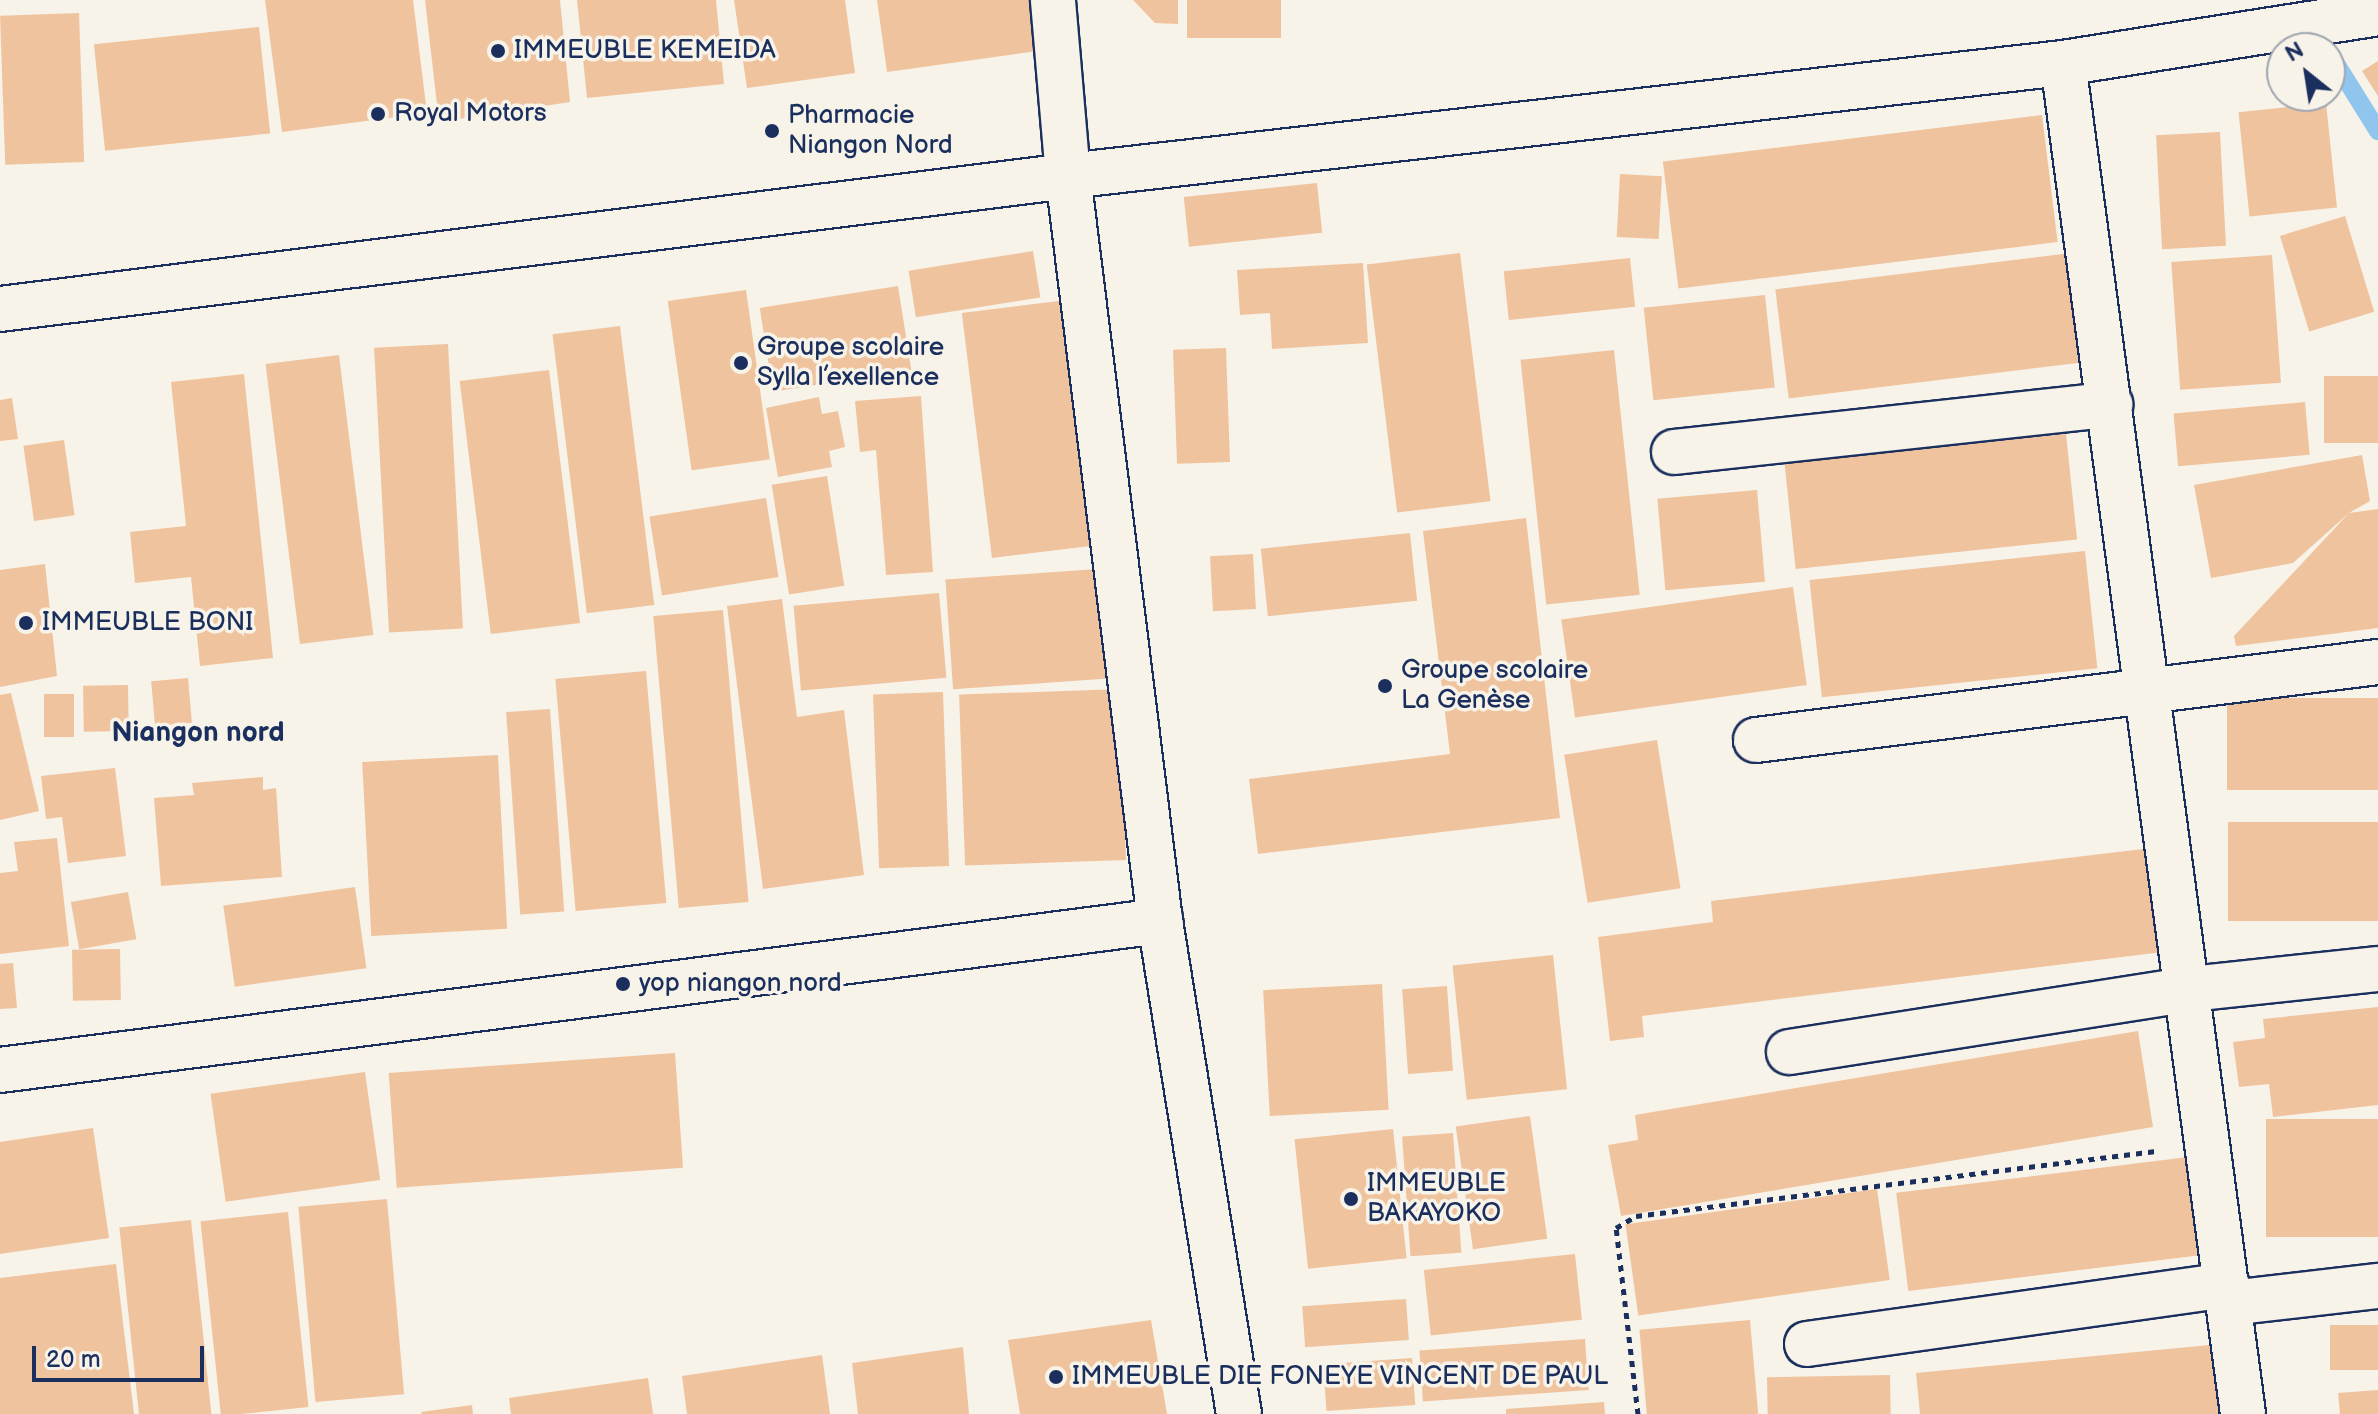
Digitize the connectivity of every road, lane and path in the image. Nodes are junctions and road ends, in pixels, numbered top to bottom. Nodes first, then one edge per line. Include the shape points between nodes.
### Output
1 (1053, 0) edge
2 (2378, 13) edge
3 (2063, 63) junction
4 (1068, 176) junction
5 (0, 309) edge
6 (2110, 405) junction
7 (1674, 452) dead end
8 (2378, 662) edge
9 (2148, 687) junction
10 (1756, 740) dead end
11 (1160, 921) junction
12 (2378, 969) edge
13 (2190, 989) junction
14 (1789, 1052) dead end
15 (0, 1070) edge
16 (2211, 1145) junction
17 (2378, 1286) edge
18 (2229, 1294) junction
19 (1807, 1344) dead end
20 (1239, 1414) edge
21 (1638, 1414) edge
22 (2243, 1414) edge

1 - 4 street
2 - 3 street
3 - 4 street
3 - 6 street
4 - 5 street
4 - 11 street
6 - 7 street
6 - 9 street
8 - 9 street
9 - 10 street
9 - 13 street
11 - 15 street
11 - 20 street
12 - 13 street
13 - 14 street
13 - 16 street
16 - 18 street
16 - 21 path via 1636,1216 1616,1228
17 - 18 street
18 - 19 street
18 - 22 street

